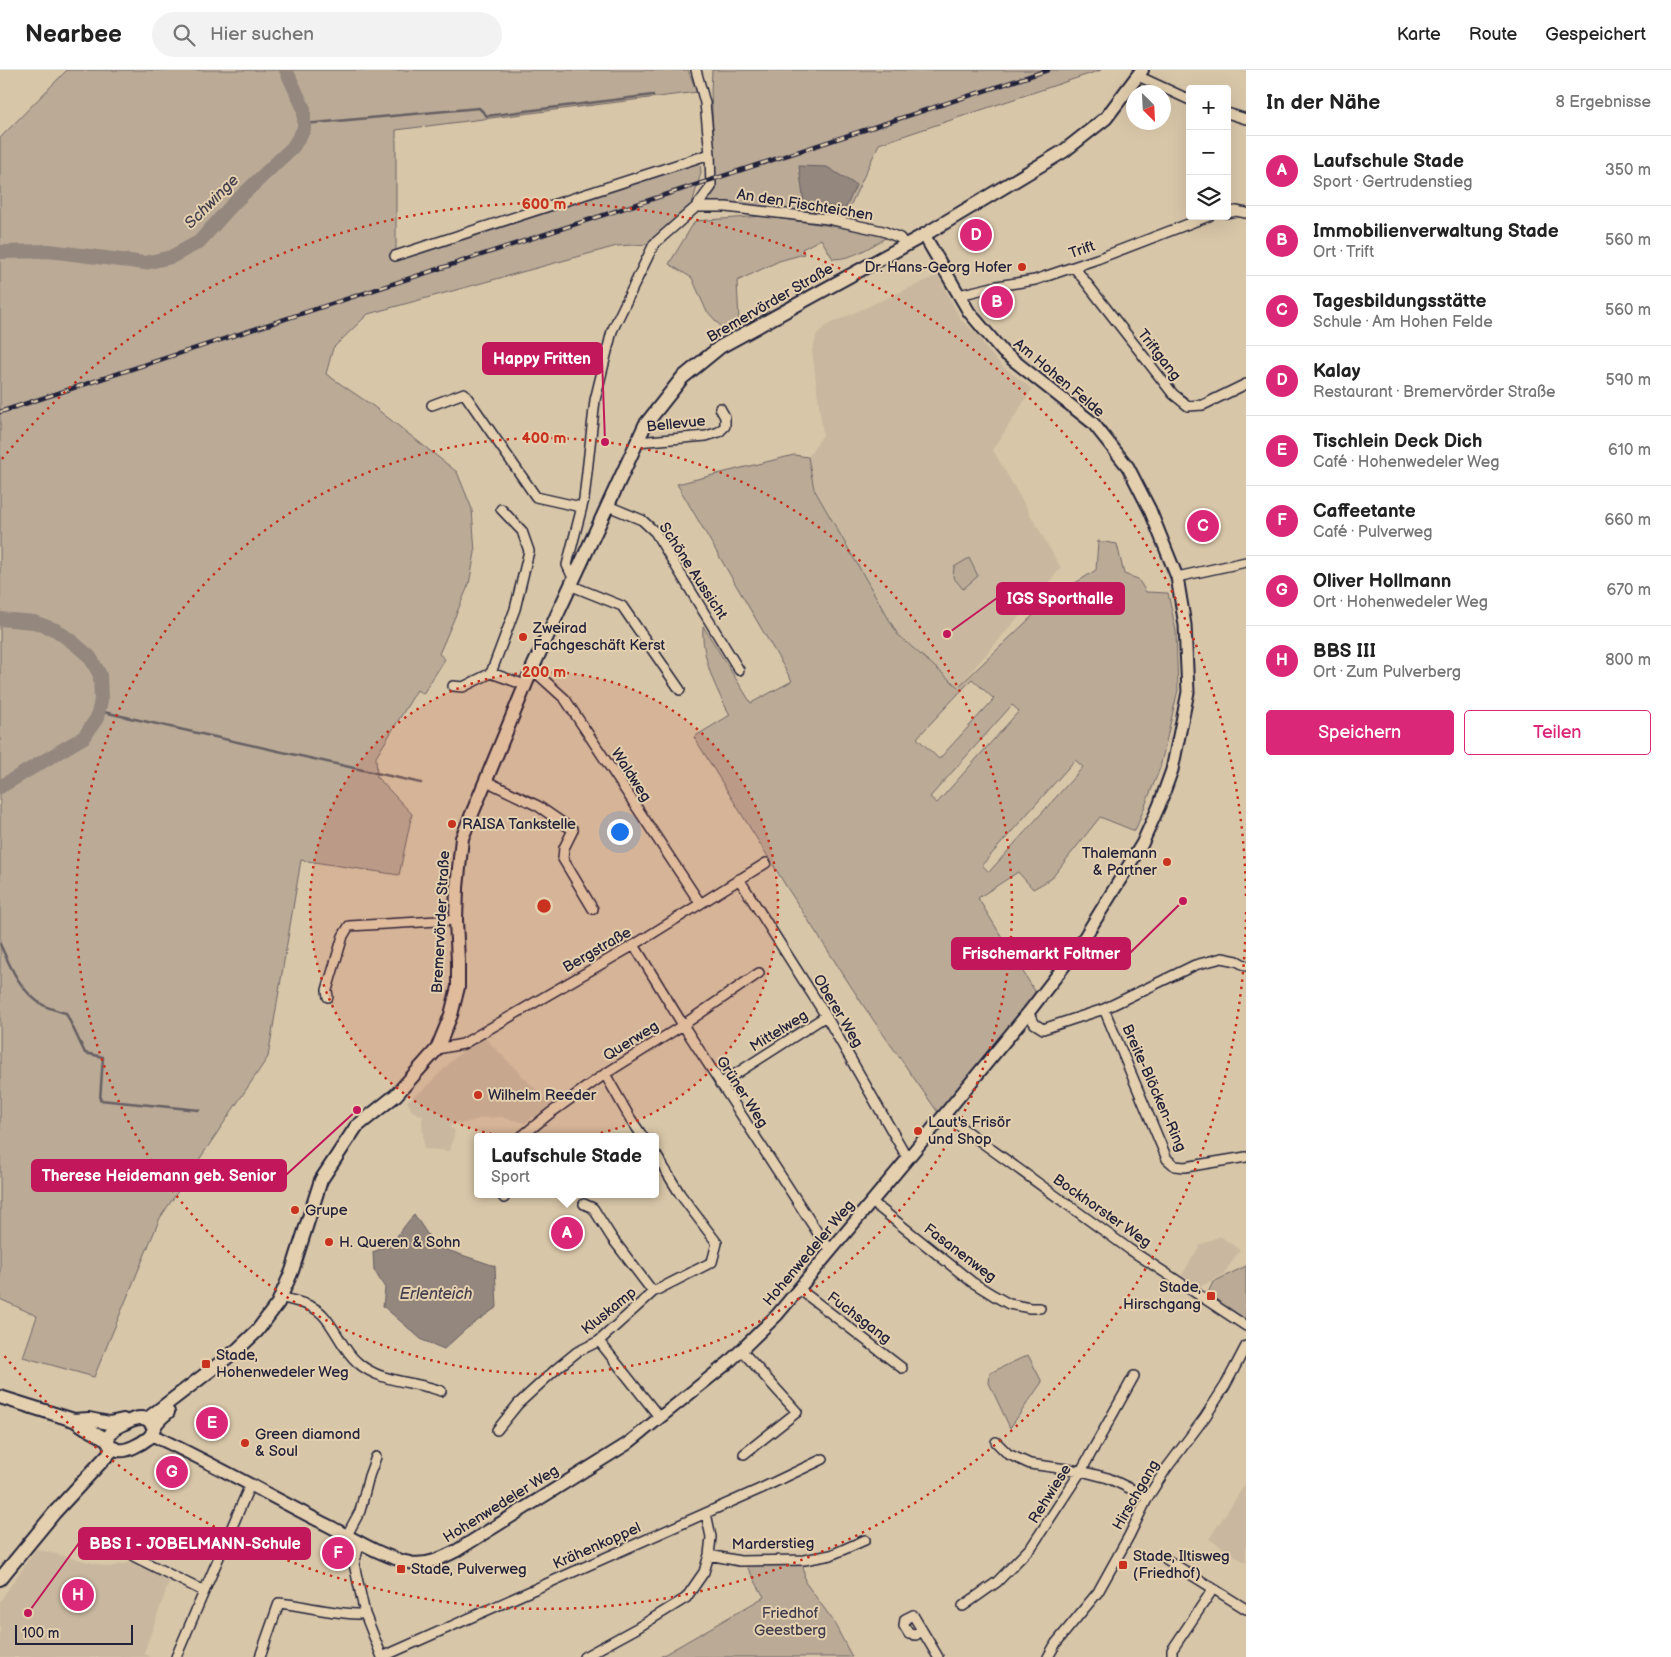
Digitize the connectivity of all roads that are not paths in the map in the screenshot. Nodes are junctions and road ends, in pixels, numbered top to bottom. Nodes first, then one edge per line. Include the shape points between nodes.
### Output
1 (696, 70) edge
2 (1140, 73) edge
3 (1186, 98) edge
4 (1231, 114) edge
5 (1246, 119) edge
6 (710, 154) junction
7 (696, 207) junction
8 (1231, 213) edge
9 (1246, 213) edge
10 (1198, 220) edge
11 (924, 235) junction
12 (902, 242) junction
13 (395, 256) dead end
14 (1074, 267) junction
15 (960, 295) junction
16 (1246, 384) edge
17 (432, 405) dead end
18 (720, 408) dead end
19 (637, 442) junction
20 (608, 506) junction
21 (581, 507) junction
22 (501, 508) dead end
23 (1246, 562) edge
24 (1177, 577) junction
25 (573, 583) junction
26 (532, 669) junction
27 (739, 670) dead end
28 (491, 672) junction
29 (525, 685) junction
30 (453, 686) dead end
31 (680, 690) dead end
32 (486, 781) junction
33 (766, 862) dead end
34 (739, 879) junction
35 (700, 903) junction
36 (592, 910) dead end
37 (456, 920) junction
38 (634, 945) junction
39 (1242, 960) edge
40 (1246, 966) edge
41 (758, 973) dead end
42 (328, 997) dead end
43 (1104, 1009) junction
44 (1028, 1013) junction
45 (826, 1016) junction
46 (683, 1025) junction
47 (437, 1049) junction
48 (605, 1074) junction
49 (720, 1084) junction
50 (944, 1115) junction
51 (526, 1133) edge
52 (640, 1133) edge
53 (1246, 1157) edge
54 (908, 1159) junction
55 (659, 1160) edge
56 (872, 1202) junction
57 (584, 1204) dead end
58 (832, 1250) junction
59 (799, 1289) junction
60 (653, 1292) junction
61 (280, 1297) junction
62 (1040, 1308) dead end
63 (1246, 1326) edge
64 (599, 1341) junction
65 (1246, 1346) edge
66 (742, 1351) junction
67 (902, 1368) dead end
68 (1134, 1376) dead end
69 (441, 1391) dead end
70 (183, 1392) junction
71 (0, 1397) edge
72 (660, 1418) junction
73 (74, 1420) junction
74 (151, 1427) junction
75 (497, 1430) dead end
76 (111, 1440) junction
77 (996, 1442) dead end
78 (744, 1454) dead end
79 (376, 1457) dead end
80 (823, 1460) dead end
81 (1081, 1470) junction
82 (250, 1485) junction
83 (1148, 1497) junction
84 (706, 1512) junction
85 (347, 1535) junction
86 (865, 1540) dead end
87 (360, 1542) junction
88 (708, 1555) junction
89 (135, 1557) dead end
90 (1166, 1559) dead end
91 (0, 1579) edge
92 (1213, 1589) junction
93 (203, 1591) junction
94 (963, 1606) dead end
95 (1246, 1609) edge
96 (365, 1614) junction
97 (922, 1630) dead end
98 (176, 1657) edge
99 (260, 1657) edge
100 (382, 1657) edge
101 (584, 1657) edge
102 (938, 1657) edge
103 (1048, 1657) edge
104 (1172, 1657) edge

1 - 6 street via 705,103
2 - 3 street
2 - 11 main road, Bremervörder Straße via 1106,118 1064,151
4 - 5 street
6 - 7 street via 711,187
6 - 13 street
7 - 12 street, An den Fischteichen via 726,207 828,219 883,231
7 - 21 street via 654,244 612,331 595,400
8 - 9 street
10 - 14 street, Trift
11 - 12 main road, Bremervörder Straße
11 - 15 street, Am Hohen Felde
12 - 19 main road, Bremervörder Straße via 720,347 682,378 645,425
14 - 15 street, Trift via 1035,280
14 - 16 street, Triftgang via 1172,394 1188,406 1204,405
15 - 24 street, Am Hohen Felde via 969,312 1003,352 1094,423 1128,467 1150,510
17 - 21 street via 464,393 536,497
18 - 19 street, Bellevue via 725,426 719,432
19 - 20 main road, Bremervörder Straße
20 - 25 main road, Bremervörder Straße
20 - 27 street, Schöne Aussicht via 642,520 655,532
21 - 25 street via 567,565
22 - 28 street via 522,531 529,551 515,609
23 - 24 street
24 - 44 street, Hohenwedeler Weg via 1185,625 1188,692 1172,770 1142,844 1088,934
25 - 26 main road, Bremervörder Straße
25 - 31 street via 622,606
26 - 29 main road, Bremervörder Straße
26 - 35 street, Waldweg via 565,699
28 - 29 street
28 - 30 street via 463,687
29 - 32 main road, Bremervörder Straße
32 - 36 street via 538,806 573,830 564,848 563,859
32 - 37 main road, Bremervörder Straße via 462,838
33 - 34 street, Bergstraße
34 - 35 street, Bergstraße
34 - 45 street, Oberer Weg
35 - 38 street, Bergstraße
37 - 42 street via 349,926 327,990
37 - 47 main road, Bremervörder Straße via 458,987
38 - 46 street, Grüner Weg
38 - 47 street, Bergstraße via 463,1044
39 - 40 street
39 - 43 street via 1222,958 1194,966
41 - 46 street, Querweg
43 - 44 street via 1043,1029
43 - 53 street, Breite-Blöcken-Ring via 1167,1159 1176,1166 1185,1167
44 - 50 street, Hohenwedeler Weg
45 - 49 street, Mittelweg
45 - 54 street, Oberer Weg
46 - 48 street, Querweg
46 - 49 street, Grüner Weg
47 - 61 main road, Bremervörder Straße via 396,1095 356,1127 321,1180 292,1271
48 - 51 street, Querweg
48 - 52 street
49 - 58 street, Grüner Weg
50 - 54 street, Hohenwedeler Weg
50 - 63 street, Bockhorster Weg via 1129,1249
54 - 56 street, Hohenwedeler Weg
55 - 60 street, Kluskamp via 717,1243 712,1262
56 - 58 street, Hohenwedeler Weg
56 - 62 street, Fasanenweg via 972,1282 1009,1304
57 - 60 street via 593,1208
58 - 59 street, Hohenwedeler Weg
59 - 66 street, Hohenwedeler Weg
59 - 67 street, Fuchsgang
60 - 64 street, Kluskamp
61 - 69 street via 322,1314 358,1363 381,1376
61 - 70 main road, Bremervörder Straße via 257,1331
64 - 72 street
64 - 75 street, Kluskamp via 577,1352 555,1370 518,1404
65 - 83 street, Hirschgang via 1226,1386
66 - 72 street, Hohenwedeler Weg
66 - 78 street via 797,1412
68 - 81 street, Rehwiese
70 - 73 main road via 118,1422
70 - 74 main road, Bremervörder Straße
71 - 73 main road
72 - 87 street, Hohenwedeler Weg via 618,1451 443,1558 411,1562 396,1559
73 - 76 main road
74 - 76 main road via 135,1419 116,1427
74 - 76 main road, Bremervörder Straße via 145,1441 126,1449 117,1450
74 - 82 street, Hohenwedeler Weg
76 - 91 main road
77 - 81 street via 1008,1454 1030,1464
79 - 85 street via 360,1511
80 - 84 street, Krähenkoppel
81 - 83 street via 1108,1478
81 - 94 street, Rehwiese via 1032,1546 997,1582
82 - 85 street, Hohenwedeler Weg
82 - 93 street
83 - 103 street, Hirschgang via 1098,1592
84 - 88 street via 711,1537
84 - 100 street, Krähenkoppel
85 - 87 street, Hohenwedeler Weg
86 - 88 street, Marderstieg via 831,1554 804,1560 740,1561
87 - 96 street via 354,1564
88 - 101 street via 704,1572 686,1598
89 - 93 street
90 - 92 street
92 - 95 street
92 - 104 street via 1172,1650
93 - 98 street
96 - 99 street via 350,1615 279,1603
96 - 100 street
97 - 102 street

